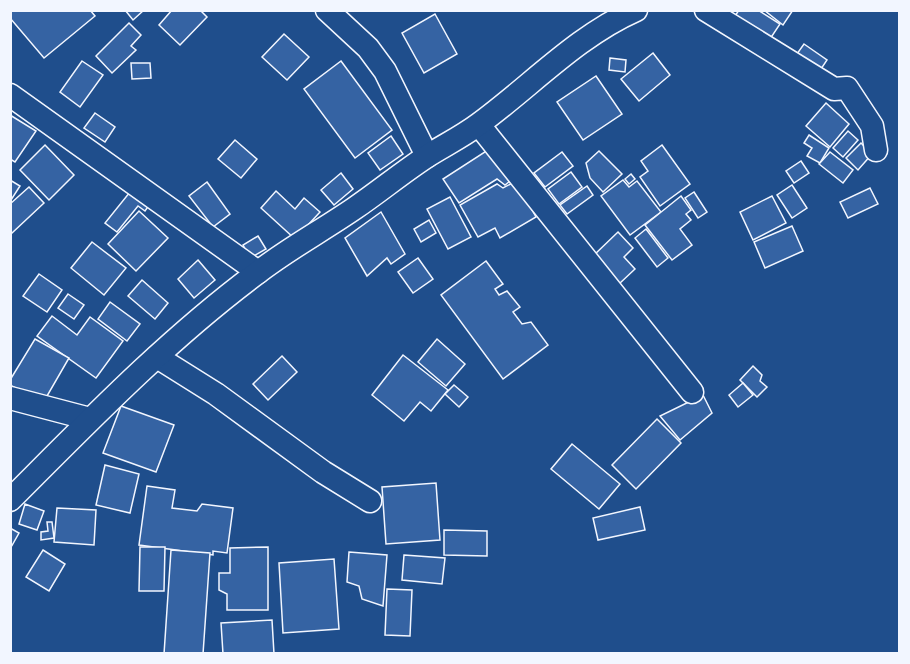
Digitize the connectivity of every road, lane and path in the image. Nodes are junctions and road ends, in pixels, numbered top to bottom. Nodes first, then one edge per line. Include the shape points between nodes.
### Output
1 (327, 10) edge
2 (636, 10) edge
3 (706, 10) edge
4 (610, 15) edge
5 (10, 95) edge
6 (478, 125) junction
7 (876, 150) dead end
8 (428, 156) junction
9 (258, 272) junction
10 (157, 357) junction
11 (692, 392) dead end
12 (10, 398) edge
13 (90, 419) junction
14 (10, 500) edge
15 (370, 501) dead end

1 - 8 street via 368,48 385,71
2 - 4 street
3 - 7 street via 834,89 847,88 872,126
4 - 6 street
5 - 9 street
6 - 8 street
6 - 11 street
8 - 9 street
9 - 10 street
10 - 13 street
10 - 15 street
12 - 13 street
13 - 14 street

